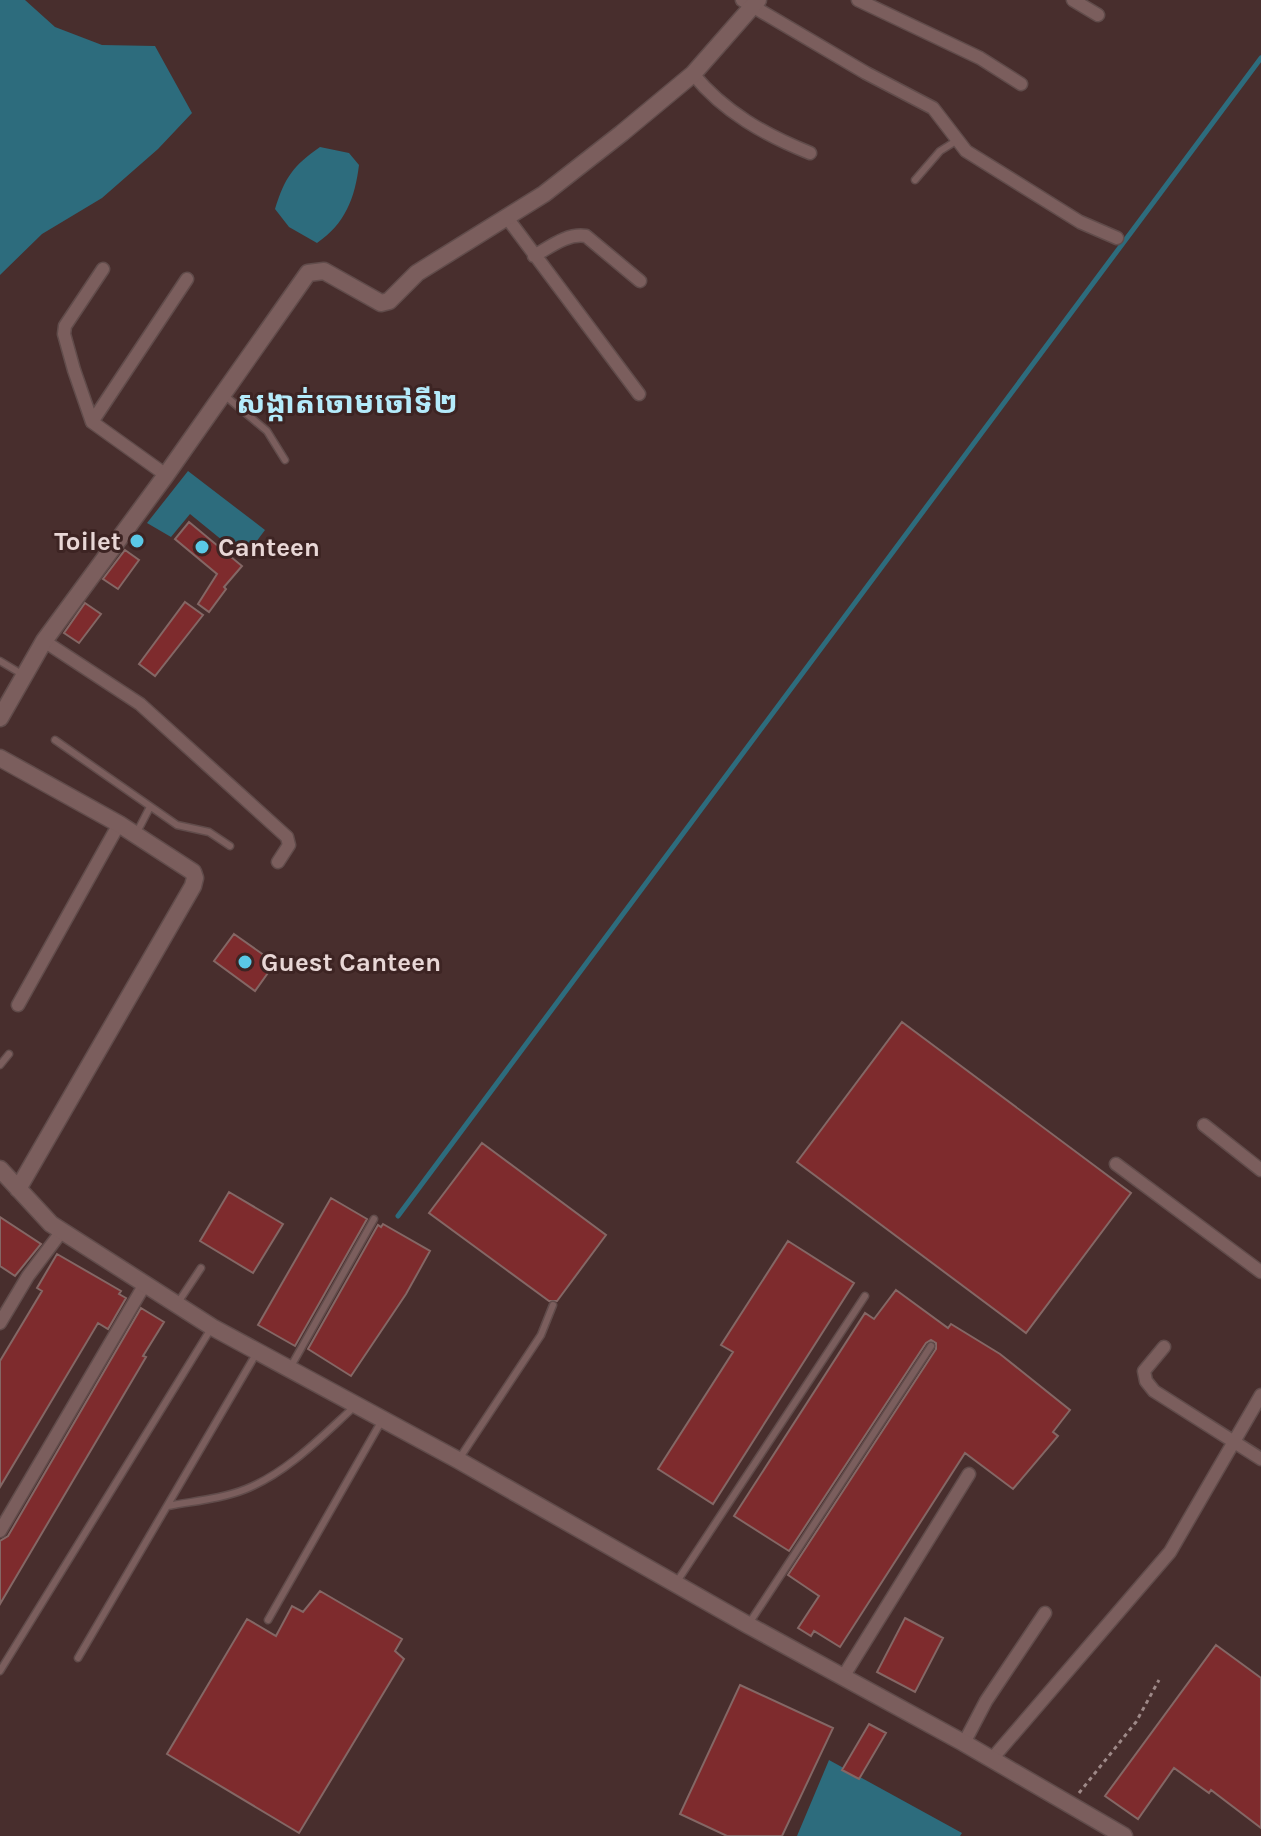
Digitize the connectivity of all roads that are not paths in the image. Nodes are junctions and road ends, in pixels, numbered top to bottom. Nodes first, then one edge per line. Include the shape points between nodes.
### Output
1 (858, 0) edge
2 (1073, 0) edge
3 (751, 2) edge
4 (1098, 15) dead end
5 (693, 74) junction
6 (1021, 84) dead end
7 (956, 141) junction
8 (810, 153) dead end
9 (915, 180) dead end
10 (508, 219) junction
11 (1117, 238) dead end
12 (534, 256) junction
13 (103, 269) dead end
14 (187, 279) dead end
15 (640, 281) dead end
16 (223, 394) junction
17 (639, 394) dead end
18 (92, 422) junction
19 (285, 460) dead end
20 (166, 475) junction
21 (44, 641) junction
22 (0, 661) edge
23 (25, 676) junction
24 (0, 718) edge
25 (55, 740) dead end
26 (0, 758) edge
27 (150, 807) junction
28 (119, 824) junction
29 (136, 834) junction
30 (230, 846) dead end
31 (278, 862) dead end
32 (18, 1005) dead end
33 (9, 1054) dead end
34 (0, 1065) edge
35 (1204, 1125) dead end
36 (1116, 1164) dead end
37 (0, 1169) edge
38 (1261, 1170) edge
39 (18, 1189) junction
40 (374, 1219) dead end
41 (62, 1231) junction
42 (201, 1268) dead end
43 (1261, 1272) edge
44 (145, 1284) junction
45 (865, 1296) dead end
46 (177, 1304) junction
47 (553, 1305) dead end
48 (0, 1323) edge
49 (212, 1327) junction
50 (931, 1346) dead end
51 (1164, 1347) dead end
52 (258, 1351) junction
53 (290, 1368) junction
54 (1261, 1395) edge
55 (357, 1405) junction
56 (383, 1419) junction
57 (1233, 1440) junction
58 (1261, 1459) edge
59 (458, 1460) junction
60 (969, 1474) dead end
61 (167, 1506) junction
62 (0, 1531) edge
63 (676, 1583) junction
64 (1045, 1613) dead end
65 (268, 1620) dead end
66 (748, 1625) junction
67 (78, 1658) dead end
68 (0, 1671) edge
69 (843, 1677) junction
70 (964, 1743) junction
71 (991, 1760) junction
72 (1124, 1836) edge

1 - 6 street via 980,58
2 - 4 street
3 - 5 street
3 - 7 street via 933,108
5 - 8 street via 716,100 749,123
5 - 10 street
7 - 9 lane
7 - 11 street via 1027,191
10 - 12 street
10 - 16 street via 417,273 389,301 381,303 324,271 308,273
12 - 15 street via 577,234 586,236
12 - 17 street
13 - 18 street via 64,334
14 - 18 street
16 - 19 lane via 267,431
16 - 20 street
18 - 20 street
20 - 21 street
21 - 23 street
21 - 31 street via 140,704 287,837 289,845
22 - 23 lane
23 - 24 street
25 - 27 lane
26 - 28 street
27 - 29 lane
27 - 30 lane via 177,825 209,832
28 - 29 street
28 - 32 street
29 - 39 street via 193,872 193,886
33 - 34 lane
35 - 38 street
36 - 43 street
37 - 39 street
39 - 41 street
40 - 53 lane
41 - 44 street
41 - 48 street
42 - 46 lane
44 - 46 street
44 - 62 street
45 - 63 lane
46 - 49 street
47 - 59 lane via 541,1335
49 - 52 street
49 - 68 lane
50 - 66 lane
51 - 57 street via 1144,1371 1146,1381
52 - 53 street
52 - 61 lane
53 - 55 street
54 - 57 street
55 - 56 street
55 - 61 lane via 287,1467 248,1488
56 - 59 street
56 - 65 lane
57 - 58 street
57 - 71 street via 1170,1552
59 - 63 street
60 - 69 street
61 - 67 lane
63 - 66 street
64 - 70 street
66 - 69 street
69 - 70 street
70 - 71 street
71 - 72 street

